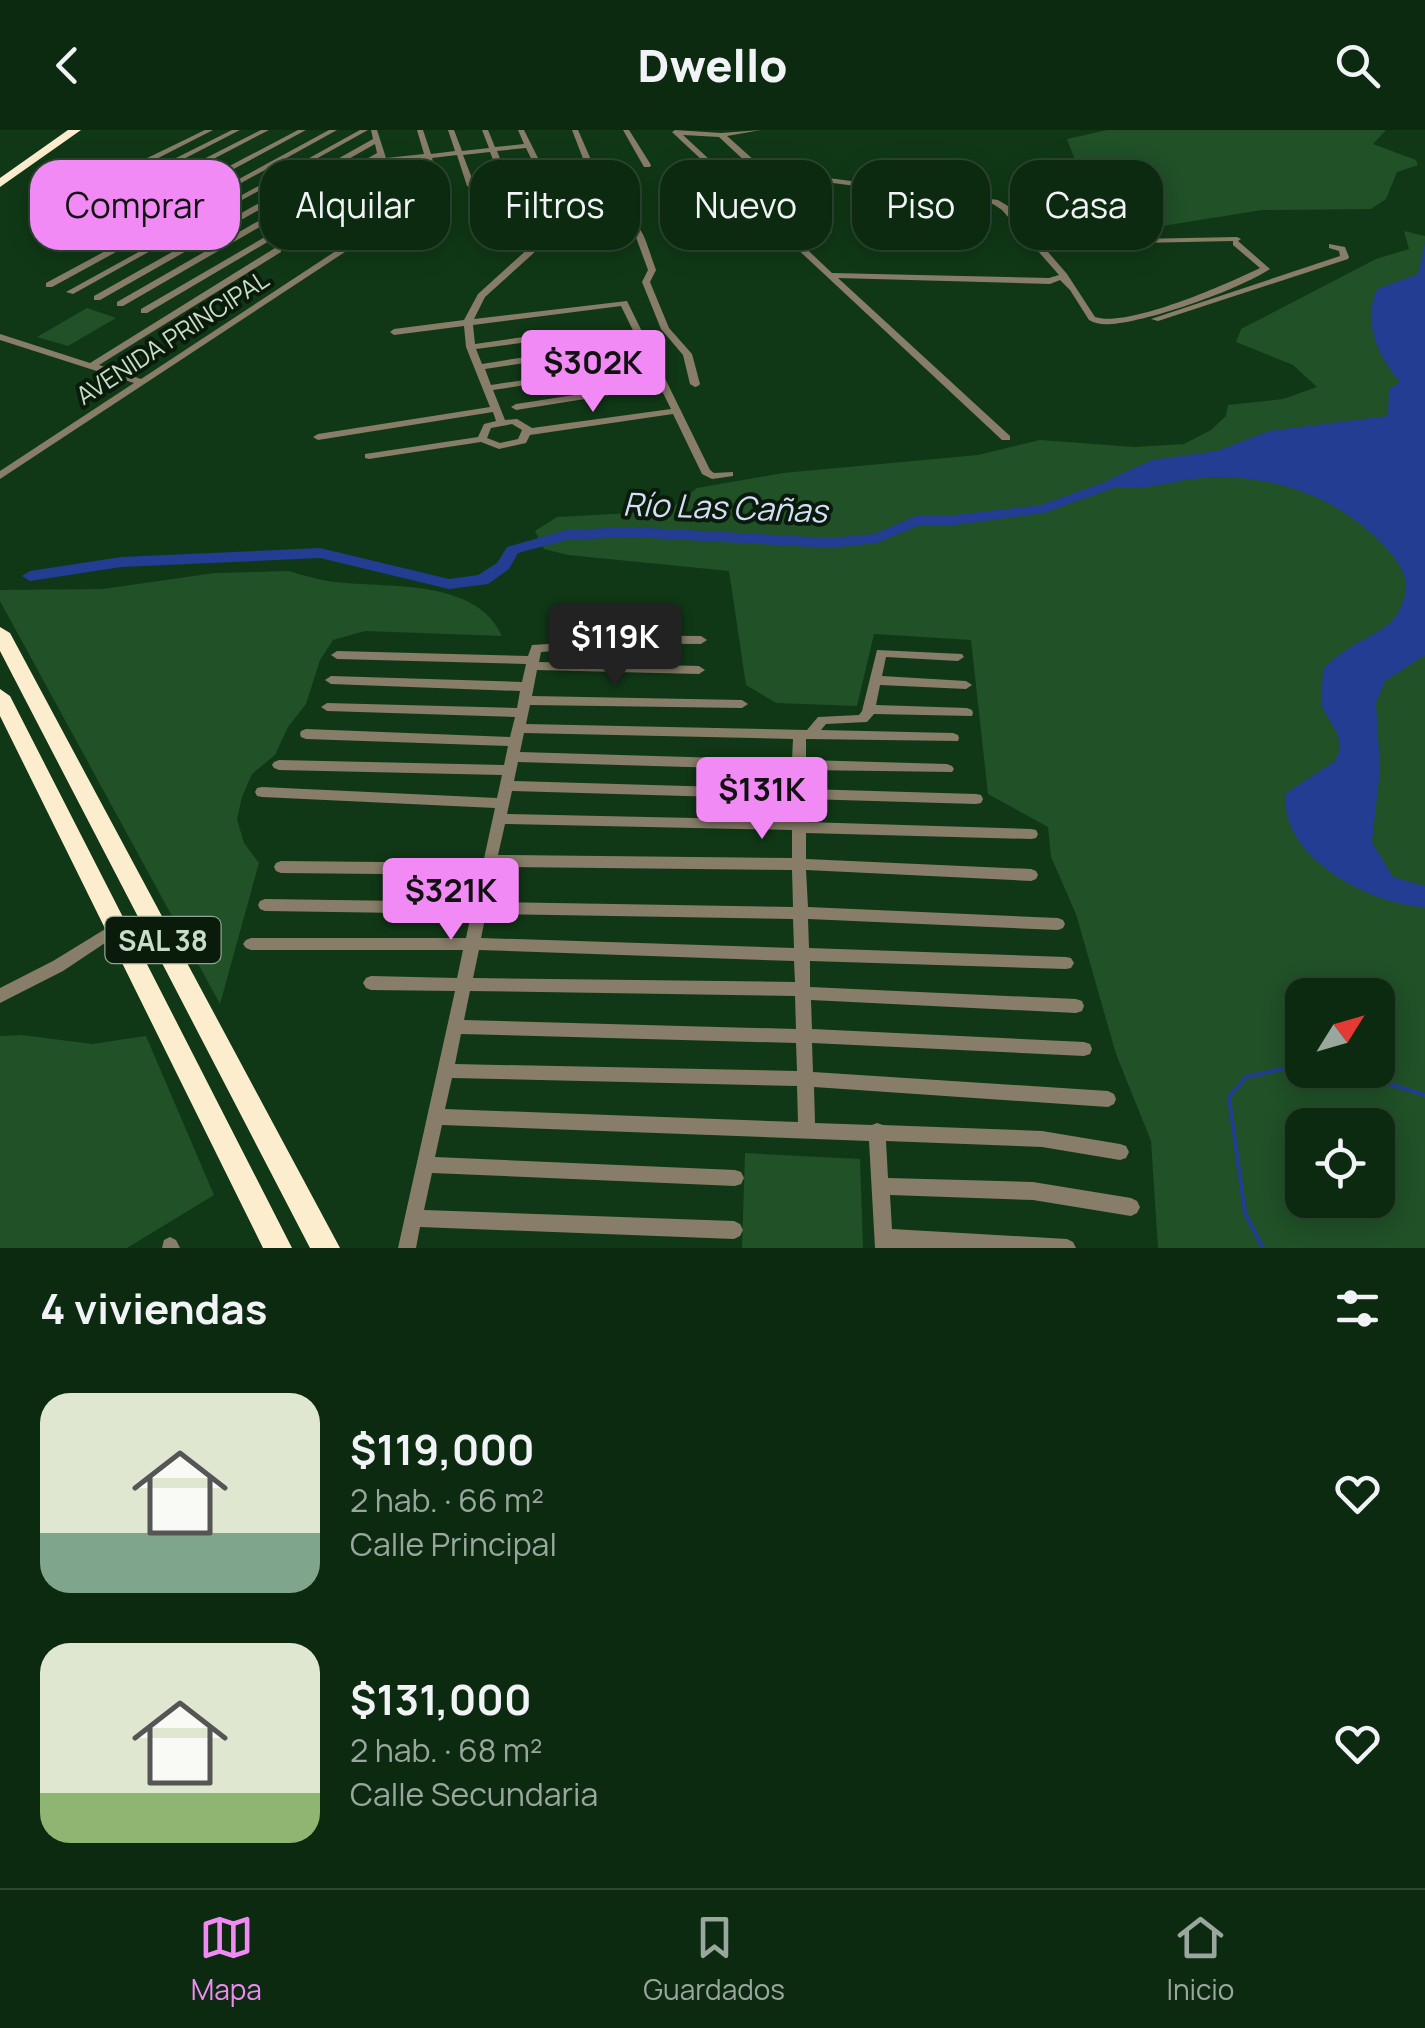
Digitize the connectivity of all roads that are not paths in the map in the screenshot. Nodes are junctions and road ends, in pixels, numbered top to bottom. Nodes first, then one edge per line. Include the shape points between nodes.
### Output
1 (62, 130) edge
2 (75, 130) edge
3 (210, 130) edge
4 (237, 130) edge
5 (266, 130) edge
6 (302, 130) edge
7 (334, 130) edge
8 (365, 130) edge
9 (420, 130) edge
10 (451, 130) edge
11 (485, 130) edge
12 (521, 130) edge
13 (576, 130) edge
14 (626, 130) edge
15 (758, 130) edge
16 (672, 131) edge
17 (726, 133) edge
18 (375, 135) edge
19 (528, 146) junction
20 (493, 150) junction
21 (459, 153) junction
22 (428, 156) junction
23 (149, 160) edge
24 (177, 160) edge
25 (208, 160) edge
26 (381, 160) edge
27 (397, 160) edge
28 (429, 160) edge
29 (497, 160) edge
30 (704, 160) edge
31 (240, 163) edge
32 (647, 165) dead end
33 (0, 174) edge
34 (240, 181) edge
35 (0, 183) edge
36 (470, 186) dead end
37 (240, 198) edge
38 (240, 216) edge
39 (1010, 217) edge
40 (260, 241) edge
41 (1163, 241) edge
42 (1332, 246) dead end
43 (114, 250) edge
44 (146, 250) edge
45 (181, 250) edge
46 (212, 250) edge
47 (273, 250) edge
48 (341, 250) edge
49 (804, 250) edge
50 (1043, 250) edge
51 (832, 275) junction
52 (1062, 278) junction
53 (49, 285) dead end
54 (70, 292) dead end
55 (98, 298) dead end
56 (120, 304) dead end
57 (144, 311) dead end
58 (468, 322) junction
59 (1123, 324) junction
60 (394, 332) dead end
61 (558, 335) dead end
62 (0, 337) edge
63 (471, 347) junction
64 (545, 358) dead end
65 (654, 363) junction
66 (92, 365) junction
67 (479, 367) junction
68 (138, 382) junction
69 (664, 384) junction
70 (695, 384) dead end
71 (487, 388) junction
72 (516, 406) dead end
73 (494, 409) junction
74 (676, 411) junction
75 (500, 421) junction
76 (527, 432) junction
77 (318, 437) dead end
78 (1006, 438) dead end
79 (482, 439) junction
80 (369, 456) dead end
81 (729, 474) dead end
82 (0, 476) edge
83 (0, 633) edge
84 (701, 640) dead end
85 (337, 654) dead end
86 (534, 658) junction
87 (958, 658) dead end
88 (699, 670) dead end
89 (331, 680) dead end
90 (875, 680) junction
91 (966, 685) dead end
92 (0, 696) edge
93 (742, 704) dead end
94 (327, 707) dead end
95 (869, 709) junction
96 (967, 713) dead end
97 (306, 734) dead end
98 (805, 734) junction
99 (953, 738) dead end
100 (514, 750) junction
101 (799, 763) junction
102 (279, 766) dead end
103 (948, 769) dead end
104 (262, 792) dead end
105 (799, 793) junction
106 (976, 798) dead end
107 (799, 826) junction
108 (1031, 834) dead end
109 (799, 864) junction
110 (490, 865) junction
111 (281, 867) dead end
112 (1031, 875) dead end
113 (265, 906) dead end
114 (482, 906) junction
115 (801, 913) junction
116 (1058, 924) dead end
117 (116, 929) junction
118 (251, 944) dead end
119 (474, 944) junction
120 (802, 953) junction
121 (1066, 963) dead end
122 (180, 971) junction
123 (371, 983) dead end
124 (466, 983) junction
125 (146, 990) junction
126 (804, 991) junction
127 (0, 996) edge
128 (1076, 1006) dead end
129 (457, 1027) junction
130 (805, 1036) junction
131 (1084, 1050) dead end
132 (448, 1070) junction
133 (806, 1079) junction
134 (1108, 1099) dead end
135 (438, 1117) junction
136 (808, 1128) junction
137 (877, 1131) junction
138 (1120, 1152) dead end
139 (428, 1164) junction
140 (735, 1178) dead end
141 (880, 1186) junction
142 (1130, 1207) dead end
143 (415, 1218) junction
144 (734, 1230) dead end
145 (884, 1243) edge
146 (278, 1248) edge
147 (326, 1248) edge
148 (407, 1248) edge
149 (1067, 1248) edge

1 - 33 highway
2 - 35 highway
3 - 23 street
4 - 24 street
5 - 25 street
6 - 31 street
7 - 34 street
8 - 37 street
9 - 22 street
10 - 21 street
11 - 20 street
12 - 19 street
13 - 70 street via 597,210 637,228 652,270 646,282 651,300 686,354
14 - 32 street
15 - 17 street
16 - 17 street
16 - 30 street
17 - 39 street via 772,174 994,202
18 - 26 street, AVENIDA PRINCIPAL
18 - 38 street
19 - 20 street
19 - 58 street via 552,194 556,221 481,296
20 - 21 street
20 - 29 street
21 - 22 street
21 - 36 street
22 - 27 street
22 - 28 street
40 - 57 street
41 - 59 street via 1236,241 1266,269
42 - 59 street via 1345,256 1186,310
43 - 53 street
44 - 54 street
45 - 55 street
46 - 56 street
47 - 66 street
48 - 68 street, AVENIDA PRINCIPAL
49 - 51 street
50 - 52 street
51 - 52 street
51 - 78 street
52 - 59 street via 1095,322
58 - 60 street
58 - 63 street
58 - 65 street via 624,303
61 - 63 street
62 - 66 street
63 - 67 street
64 - 67 street
65 - 69 street
65 - 71 street
66 - 68 street
67 - 71 street
68 - 82 street, AVENIDA PRINCIPAL
69 - 72 street
69 - 74 street
71 - 73 street
73 - 75 street
73 - 77 street
74 - 76 street
74 - 81 street via 706,472
75 - 76 street via 520,423
75 - 79 street via 482,430
76 - 79 street via 508,446
79 - 80 street
83 - 122 highway, SAL 38
84 - 86 street via 565,639
85 - 86 street
86 - 88 street
86 - 100 street
87 - 90 street via 881,653
89 - 100 street
90 - 91 street
90 - 95 street
92 - 117 highway, SAL 38
93 - 100 street
94 - 100 street
95 - 96 street
95 - 98 street via 862,719 823,720
97 - 100 street
98 - 99 street
98 - 100 street
98 - 101 street
100 - 101 street
100 - 102 street
100 - 104 street
100 - 105 street
100 - 107 street
100 - 110 street
101 - 103 street
101 - 105 street
105 - 106 street
105 - 107 street
107 - 108 street
107 - 109 street
109 - 110 street
109 - 112 street
109 - 115 street
110 - 111 street
110 - 114 street
113 - 114 street
114 - 115 street
114 - 119 street
115 - 116 street
115 - 120 street
117 - 125 highway, SAL 38
117 - 127 street
118 - 119 street
119 - 120 street
119 - 124 street
120 - 121 street
120 - 126 street
122 - 125 highway
122 - 147 highway, SAL 38
123 - 124 street
124 - 126 street
124 - 129 street
125 - 146 highway, SAL 38
126 - 128 street
126 - 130 street
129 - 130 street
129 - 132 street
130 - 131 street
130 - 133 street
132 - 133 street
132 - 135 street
133 - 134 street
133 - 136 street
135 - 136 street
135 - 139 street
136 - 137 street
137 - 138 street via 1042,1139
137 - 141 street
139 - 140 street
139 - 143 street
141 - 142 street via 1033,1191
141 - 145 street
143 - 144 street
143 - 148 street
145 - 149 street

